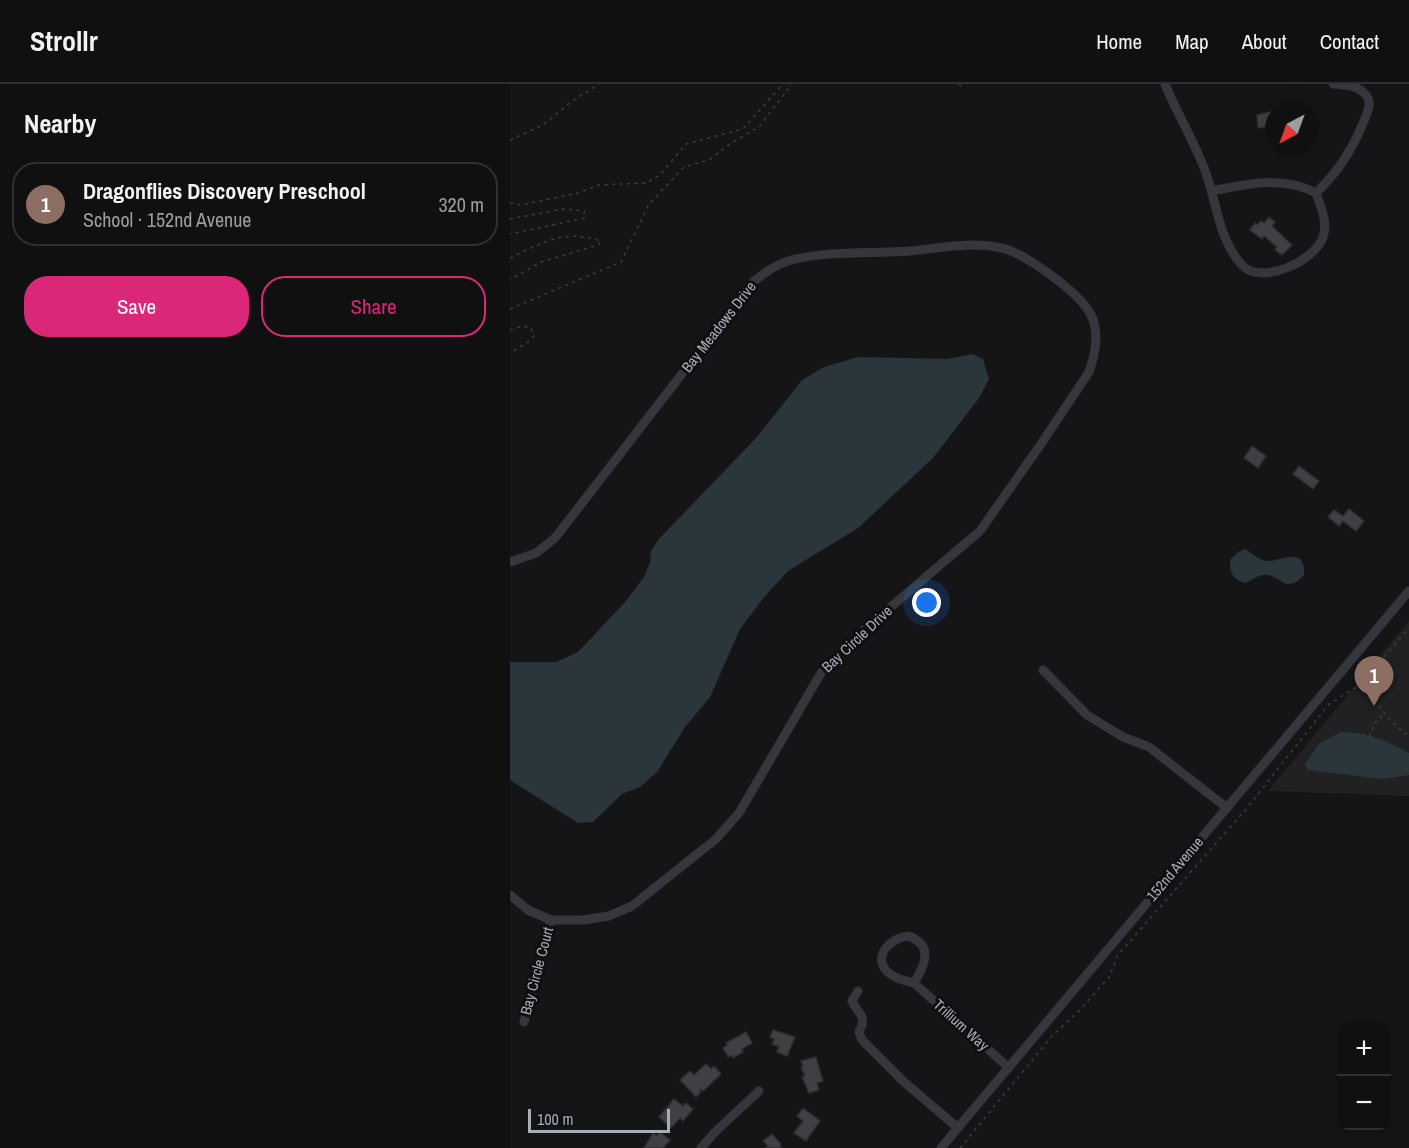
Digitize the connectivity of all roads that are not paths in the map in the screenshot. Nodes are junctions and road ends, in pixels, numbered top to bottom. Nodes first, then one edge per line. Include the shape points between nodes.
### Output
1 (1165, 84) edge
2 (1333, 84) edge
3 (1212, 191) junction
4 (1316, 193) junction
5 (1092, 316) joint
6 (510, 562) edge
7 (1409, 591) edge
8 (1042, 670) dead end
9 (1227, 808) junction
10 (510, 896) edge
11 (551, 920) junction
12 (914, 983) junction
13 (858, 992) dead end
14 (524, 1022) dead end
15 (1009, 1068) junction
16 (759, 1091) dead end
17 (958, 1128) junction
18 (701, 1148) edge
19 (941, 1148) edge

1 - 3 street
2 - 4 street via 1363,91 1370,105 1344,162
3 - 4 street via 1270,182 1304,187
3 - 4 street via 1219,223 1232,251 1243,266 1262,274 1299,261 1313,252 1322,239 1325,226
5 - 6 street, Bay Meadows Drive via 1040,266 1003,248 950,246 827,254 788,261 753,282 555,538 536,553
5 - 11 street, Bay Circle Drive via 1096,353 1089,372 999,506 980,531 866,628 821,673 739,813 716,839 632,906 609,916
7 - 9 street, 152nd Avenue
8 - 9 street via 1087,715 1123,737 1149,747
9 - 15 street, 152nd Avenue
10 - 11 street, Bay Circle Drive
11 - 14 street, Bay Circle Court
12 - 12 street, Trillium Way via 923,966 924,950 921,943 909,936 896,938 883,952 884,966 896,977
12 - 15 street, Trillium Way
13 - 17 street via 852,1001 863,1017 859,1032 862,1040
15 - 17 street, 152nd Avenue
16 - 18 street
17 - 19 street, 152nd Avenue

